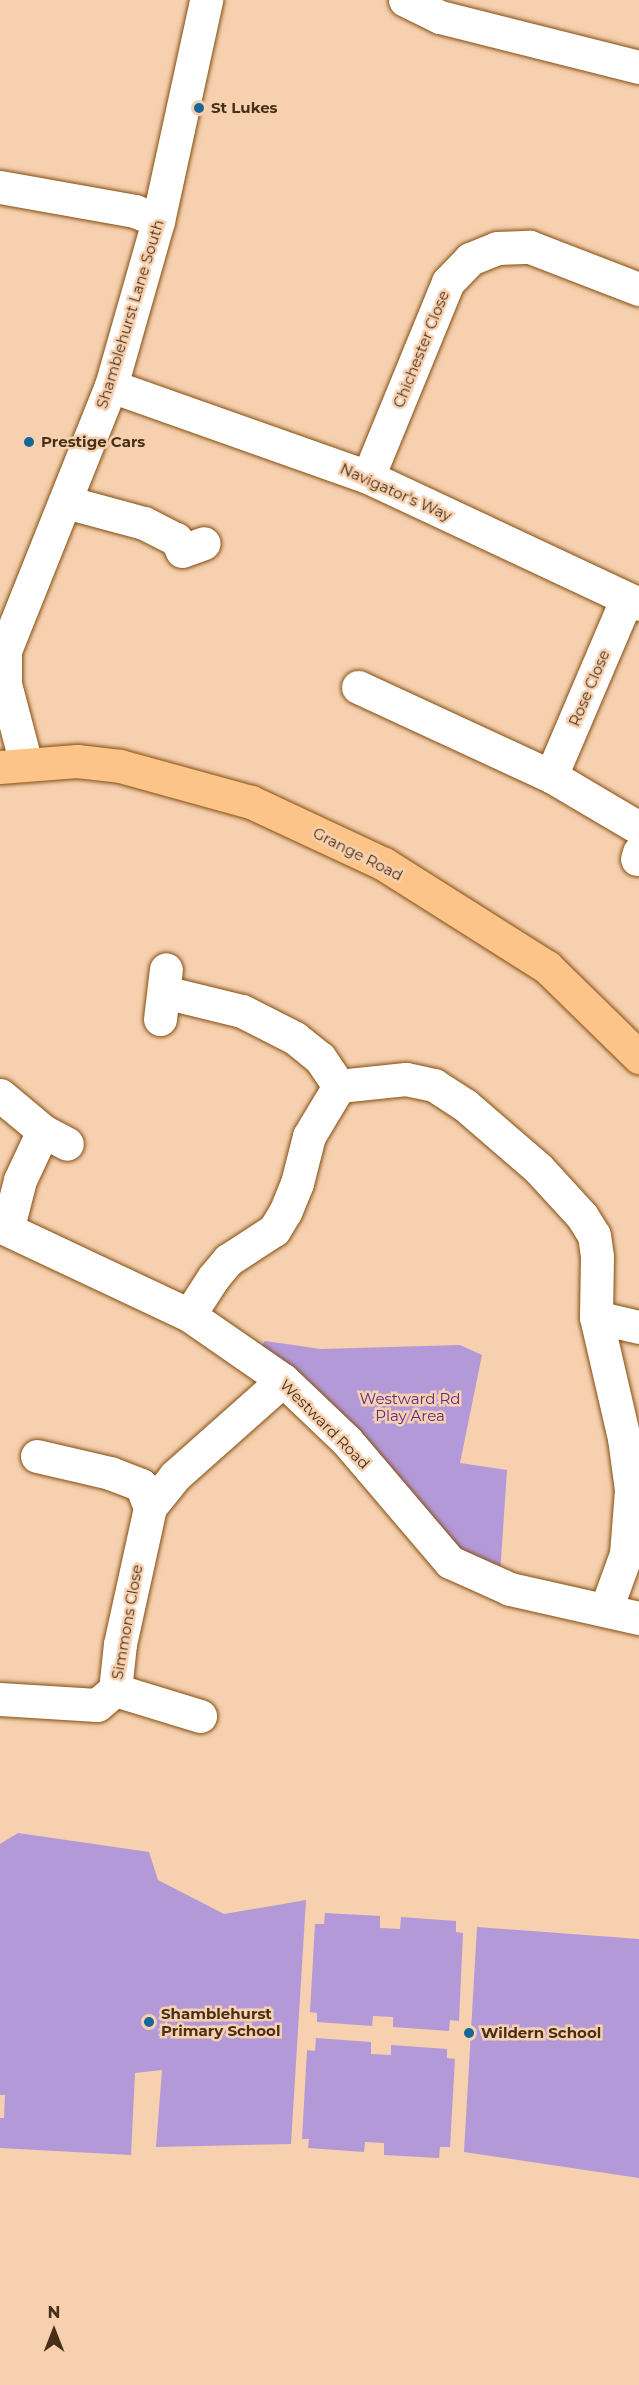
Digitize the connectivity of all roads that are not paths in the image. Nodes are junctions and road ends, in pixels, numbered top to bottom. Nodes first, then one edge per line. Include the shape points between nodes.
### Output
1 (206, 0) edge
2 (405, 0) edge
3 (639, 67) edge
4 (0, 187) edge
5 (158, 221) junction
6 (639, 289) edge
7 (111, 386) junction
8 (368, 477) junction
9 (66, 502) junction
10 (188, 556) dead end
11 (633, 602) edge
12 (2, 657) edge
13 (358, 687) dead end
14 (9, 769) edge
15 (551, 776) junction
16 (638, 846) edge
17 (164, 993) dead end
18 (639, 1057) edge
19 (339, 1086) junction
20 (0, 1095) edge
21 (4, 1227) edge
22 (189, 1316) junction
23 (596, 1317) junction
24 (639, 1327) edge
25 (283, 1380) junction
26 (631, 1436) edge
27 (37, 1456) dead end
28 (150, 1507) junction
29 (606, 1609) junction
30 (639, 1617) edge
31 (115, 1690) junction
32 (0, 1700) edge
33 (200, 1716) dead end

1 - 5 street, Shamblehurst Lane South
2 - 3 street via 440,17
4 - 5 street via 135,211
5 - 7 street, Shamblehurst Lane South
6 - 8 street, Chichester Close via 530,247 497,248 471,259 448,282
7 - 8 street, Navigator's Way
7 - 9 street, Shamblehurst Lane South
8 - 11 street, Navigator's Way
9 - 10 street via 144,523 176,539
9 - 12 street, Shamblehurst Lane South
11 - 15 street, Rose Close
12 - 14 street, Shamblehurst Lane South
13 - 15 street via 394,691
14 - 18 main road, Grange Road via 77,761 120,766 251,802 384,864 547,967
15 - 16 street
17 - 19 street via 242,1011 295,1038 320,1058
19 - 22 street via 309,1136 289,1207 274,1230 228,1260
19 - 23 street via 406,1079 434,1085 465,1105 538,1168 594,1235
20 - 21 street via 55,1138 20,1180
21 - 22 street, Westward Road
22 - 25 street, Westward Road
23 - 24 street
23 - 26 street
25 - 28 street, Simmons Close via 175,1476
25 - 29 street, Westward Road via 347,1441 450,1562 510,1589
26 - 29 street via 626,1554
27 - 28 street via 111,1473 141,1485
28 - 31 street, Simmons Close via 120,1644
29 - 30 street, Westward Road
31 - 32 street, Simmons Close via 98,1705
31 - 33 street

